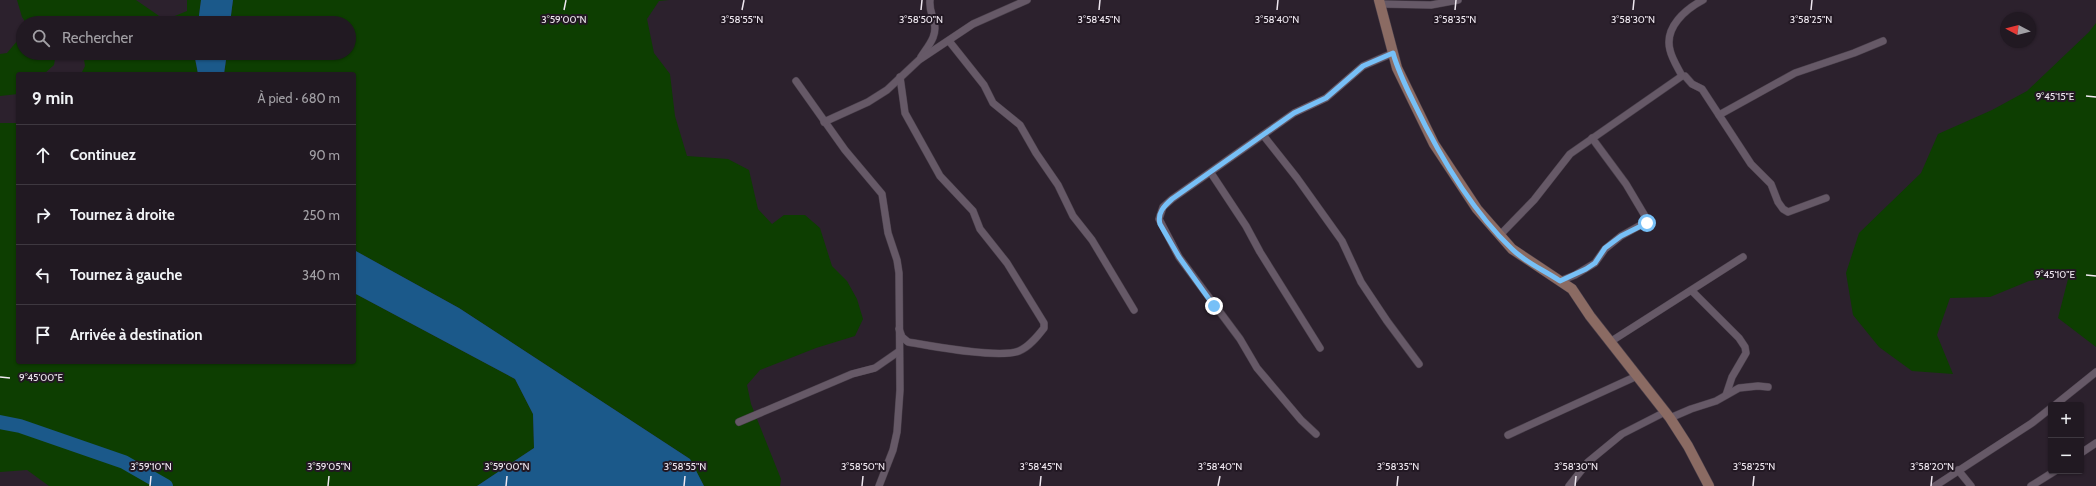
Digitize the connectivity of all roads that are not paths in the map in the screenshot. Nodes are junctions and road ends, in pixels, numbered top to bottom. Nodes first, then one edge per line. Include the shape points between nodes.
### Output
1 (930, 0) edge
2 (1027, 0) edge
3 (1458, 0) edge
4 (1703, 0) edge
5 (1379, 2) edge
6 (949, 41) junction
7 (1883, 41) dead end
8 (1393, 53) junction
9 (919, 60) junction
10 (1682, 76) junction
11 (900, 77) junction
12 (796, 81) dead end
13 (1719, 115) junction
14 (824, 122) junction
15 (1263, 135) junction
16 (1592, 138) junction
17 (1211, 172) junction
18 (1826, 198) dead end
19 (1500, 235) junction
20 (1742, 257) dead end
21 (1560, 281) junction
22 (1692, 291) junction
23 (1134, 310) dead end
24 (899, 329) junction
25 (1610, 342) junction
26 (1320, 348) dead end
27 (898, 352) junction
28 (1419, 364) dead end
29 (2096, 372) edge
30 (1637, 376) junction
31 (1768, 387) dead end
32 (1726, 395) junction
33 (2059, 402) edge
34 (2048, 410) edge
35 (1667, 415) junction
36 (739, 422) dead end
37 (1316, 434) dead end
38 (1508, 435) dead end
39 (2096, 443) edge
40 (2084, 451) edge
41 (1958, 470) junction
42 (2050, 474) edge
43 (879, 486) edge
44 (1569, 486) edge
45 (1709, 486) edge
46 (1935, 486) edge
47 (1971, 486) edge
48 (2031, 486) edge

1 - 9 street via 935,34
2 - 6 street via 973,24
3 - 5 street via 1432,5
4 - 10 street via 1684,12 1670,34 1670,51
5 - 8 main road
6 - 9 street
6 - 23 street via 984,85 993,103 1020,125 1058,184 1073,216 1092,240
7 - 13 street via 1796,73
8 - 15 street via 1363,66 1326,98 1294,113
8 - 19 main road via 1397,68 1434,144 1477,209
9 - 11 street
10 - 13 street via 1686,76 1692,84 1702,89
10 - 16 street
11 - 14 street via 887,90 868,102
11 - 24 street via 905,113 940,176 973,211 980,229 1006,263 1044,323 1044,328 1027,346 1010,353 977,352 908,342 902,337
12 - 14 street
13 - 18 street via 1751,164 1771,184 1783,209 1788,212
14 - 24 street via 884,197 888,233 899,273
15 - 17 street
15 - 28 street via 1338,236 1361,282 1386,321
16 - 19 street via 1563,161 1534,200
16 - 21 street via 1626,184 1648,221 1605,248 1595,263
17 - 26 street
17 - 37 street via 1172,199 1160,213 1160,224 1179,257 1240,339 1258,368 1301,420
19 - 21 main road via 1523,258
20 - 22 street
21 - 25 main road via 1572,289
22 - 25 street
22 - 32 street via 1739,338 1745,348 1746,353 1732,377
24 - 27 street
25 - 30 main road
27 - 36 street via 875,368 852,374
27 - 43 street via 900,390 897,432
29 - 33 street
30 - 35 main road
30 - 38 street
31 - 32 street via 1739,388
32 - 35 street via 1716,401
34 - 41 street
35 - 44 street via 1622,434 1588,462
35 - 45 main road via 1688,446
39 - 40 street
41 - 46 street
41 - 47 street
42 - 48 street

